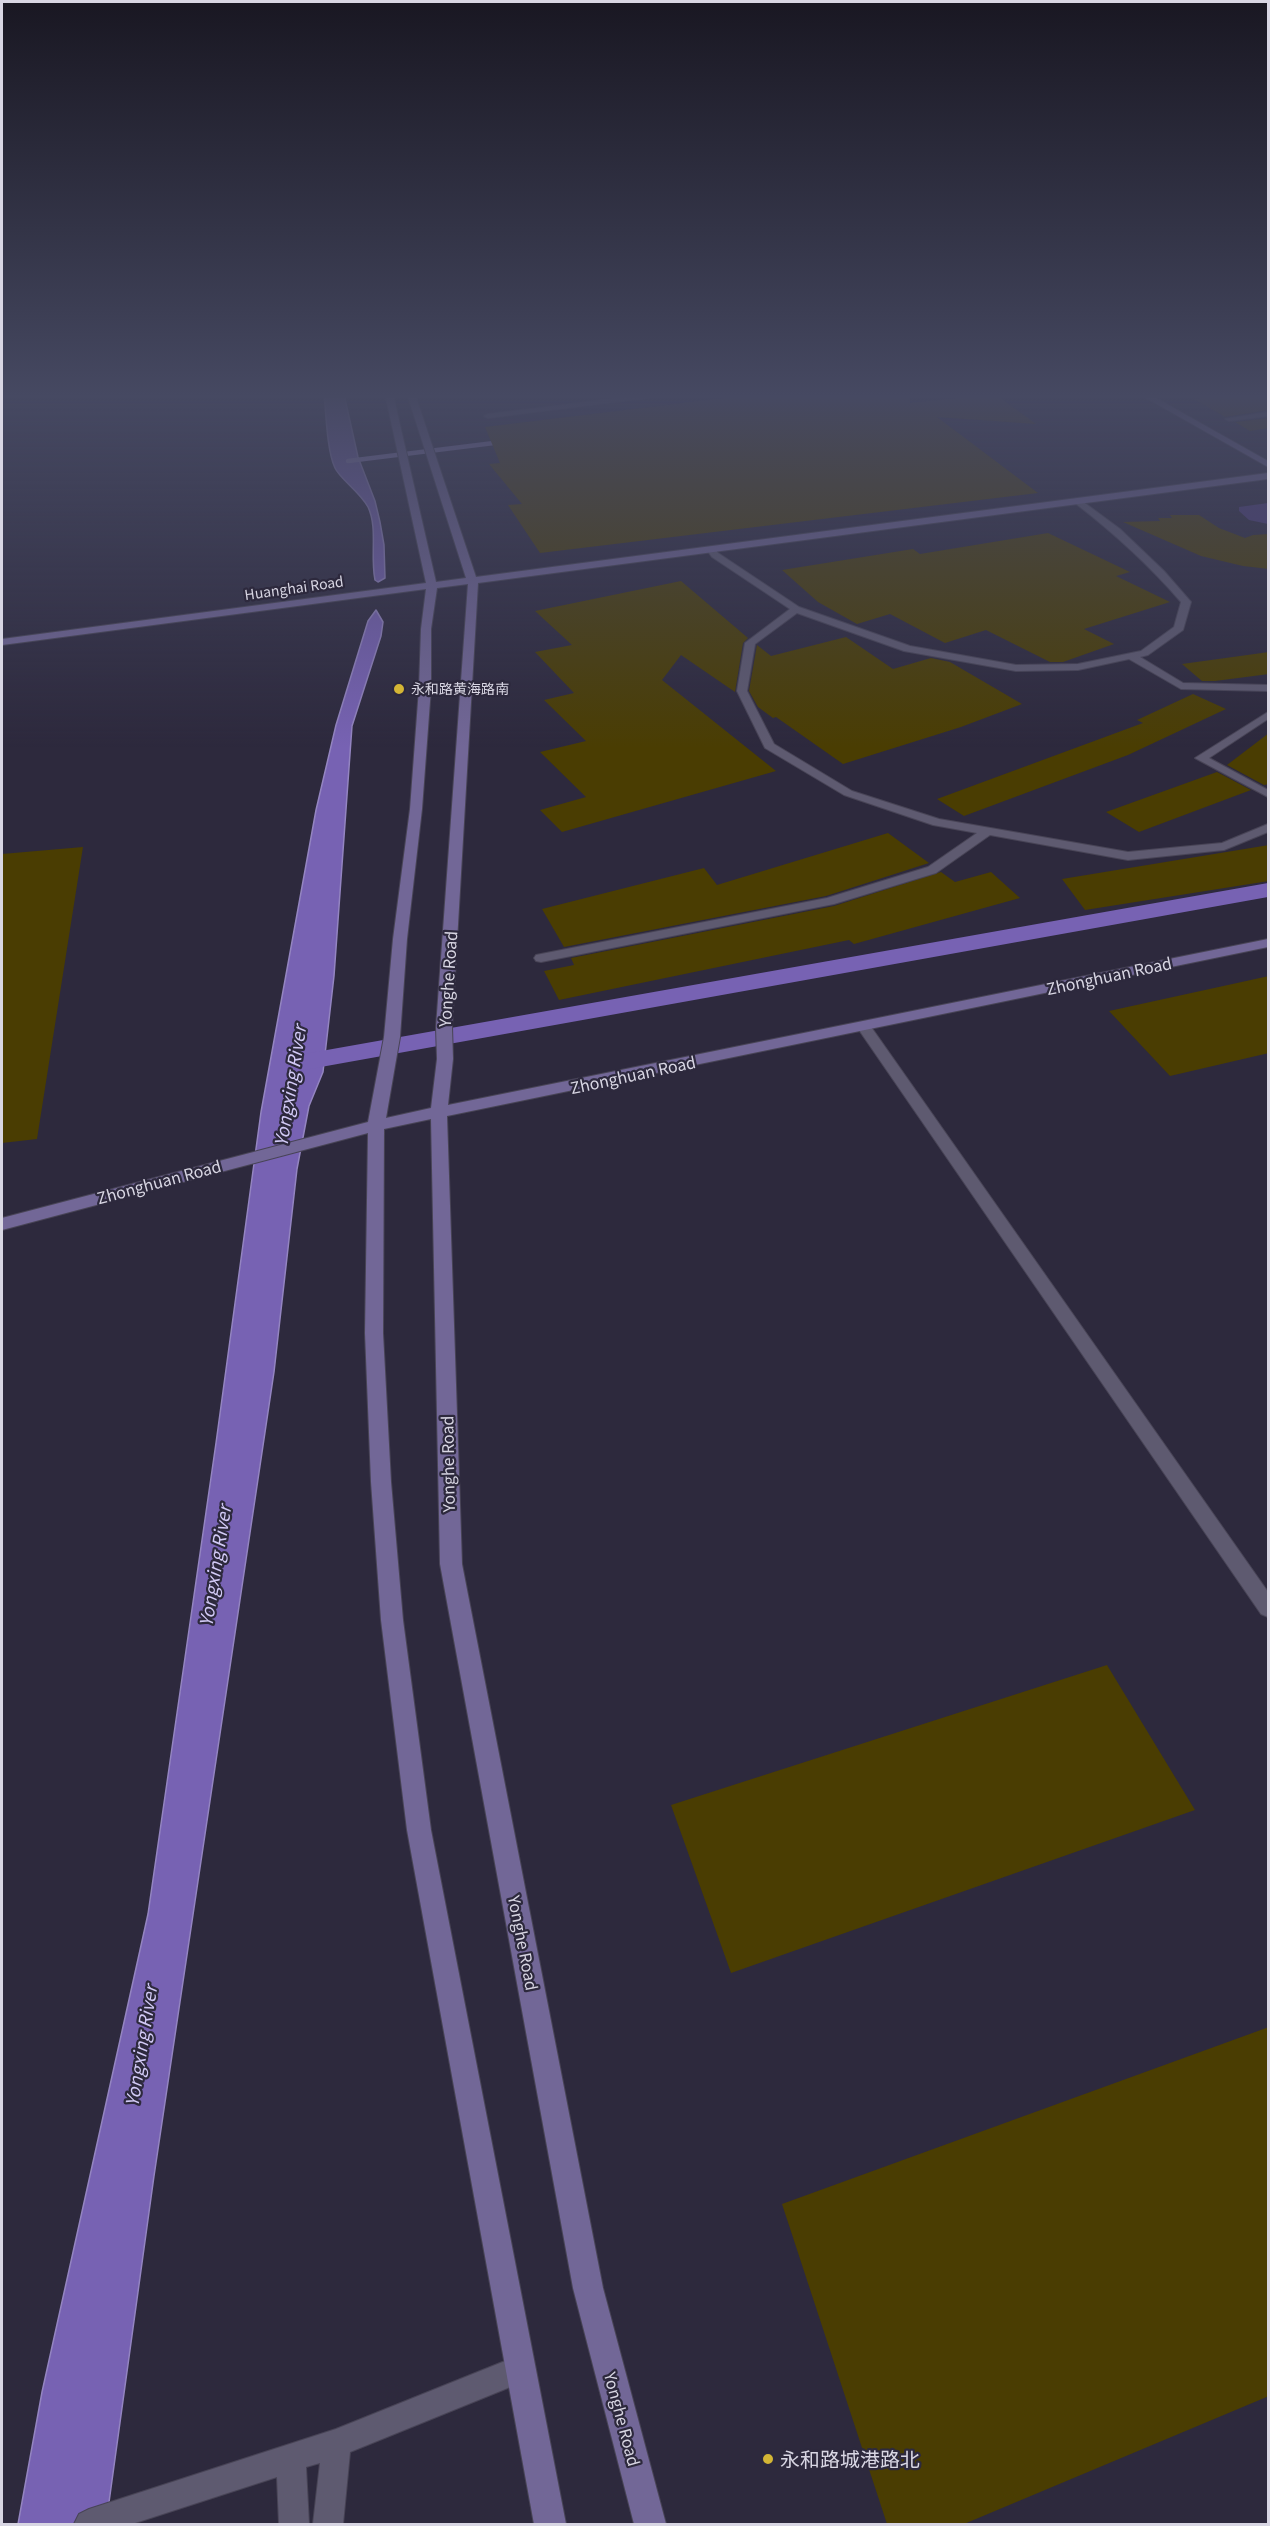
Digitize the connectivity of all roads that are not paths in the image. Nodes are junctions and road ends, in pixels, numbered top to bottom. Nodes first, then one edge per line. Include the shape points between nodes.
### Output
1 (416, 512) edge
2 (451, 512) edge
3 (1021, 512) edge
4 (1091, 512) edge
5 (713, 552) junction
6 (473, 582) junction
7 (432, 588) junction
8 (796, 609) junction
9 (2, 642) edge
10 (2, 649) edge
11 (1131, 656) junction
12 (1269, 688) edge
13 (1269, 715) edge
14 (1269, 794) edge
15 (1269, 828) edge
16 (986, 832) junction
17 (1269, 943) edge
18 (541, 958) dead end
19 (864, 1027) junction
20 (439, 1114) junction
21 (376, 1125) junction
22 (2, 1224) edge
23 (1269, 1608) edge
24 (520, 2369) junction
25 (336, 2443) junction
26 (291, 2458) junction
27 (89, 2524) edge
28 (294, 2524) edge
29 (327, 2524) edge
30 (550, 2524) edge
31 (650, 2524) edge

1 - 7 main road
2 - 6 main road, Yonghe Road
3 - 5 main road, Huanghai Road
4 - 11 lane via 1161,573 1186,602 1179,628 1144,653
5 - 6 main road, Huanghai Road
5 - 8 lane
6 - 7 main road, Huanghai Road
6 - 20 main road, Yonghe Road
7 - 9 main road, Huanghai Road
7 - 10 main road, Huanghai Road
7 - 21 main road via 426,629 416,809 392,1037
8 - 11 lane via 908,649 1016,668 1078,667
8 - 16 lane via 750,643 742,691 769,746 848,793 937,822
11 - 12 lane via 1181,686
13 - 14 lane via 1201,758
15 - 16 lane via 1224,846 1128,856
16 - 18 lane via 932,870 829,901
17 - 19 main road, Zhonghuan Road
19 - 20 main road, Zhonghuan Road
19 - 23 lane
20 - 21 main road, Zhonghuan Road
20 - 31 main road, Yonghe Road via 451,1564 588,2288
21 - 22 main road, Zhonghuan Road
21 - 24 main road via 374,1333 392,1620 419,1830
24 - 25 lane
24 - 30 main road
25 - 26 lane
25 - 29 lane
26 - 27 lane
26 - 28 lane

